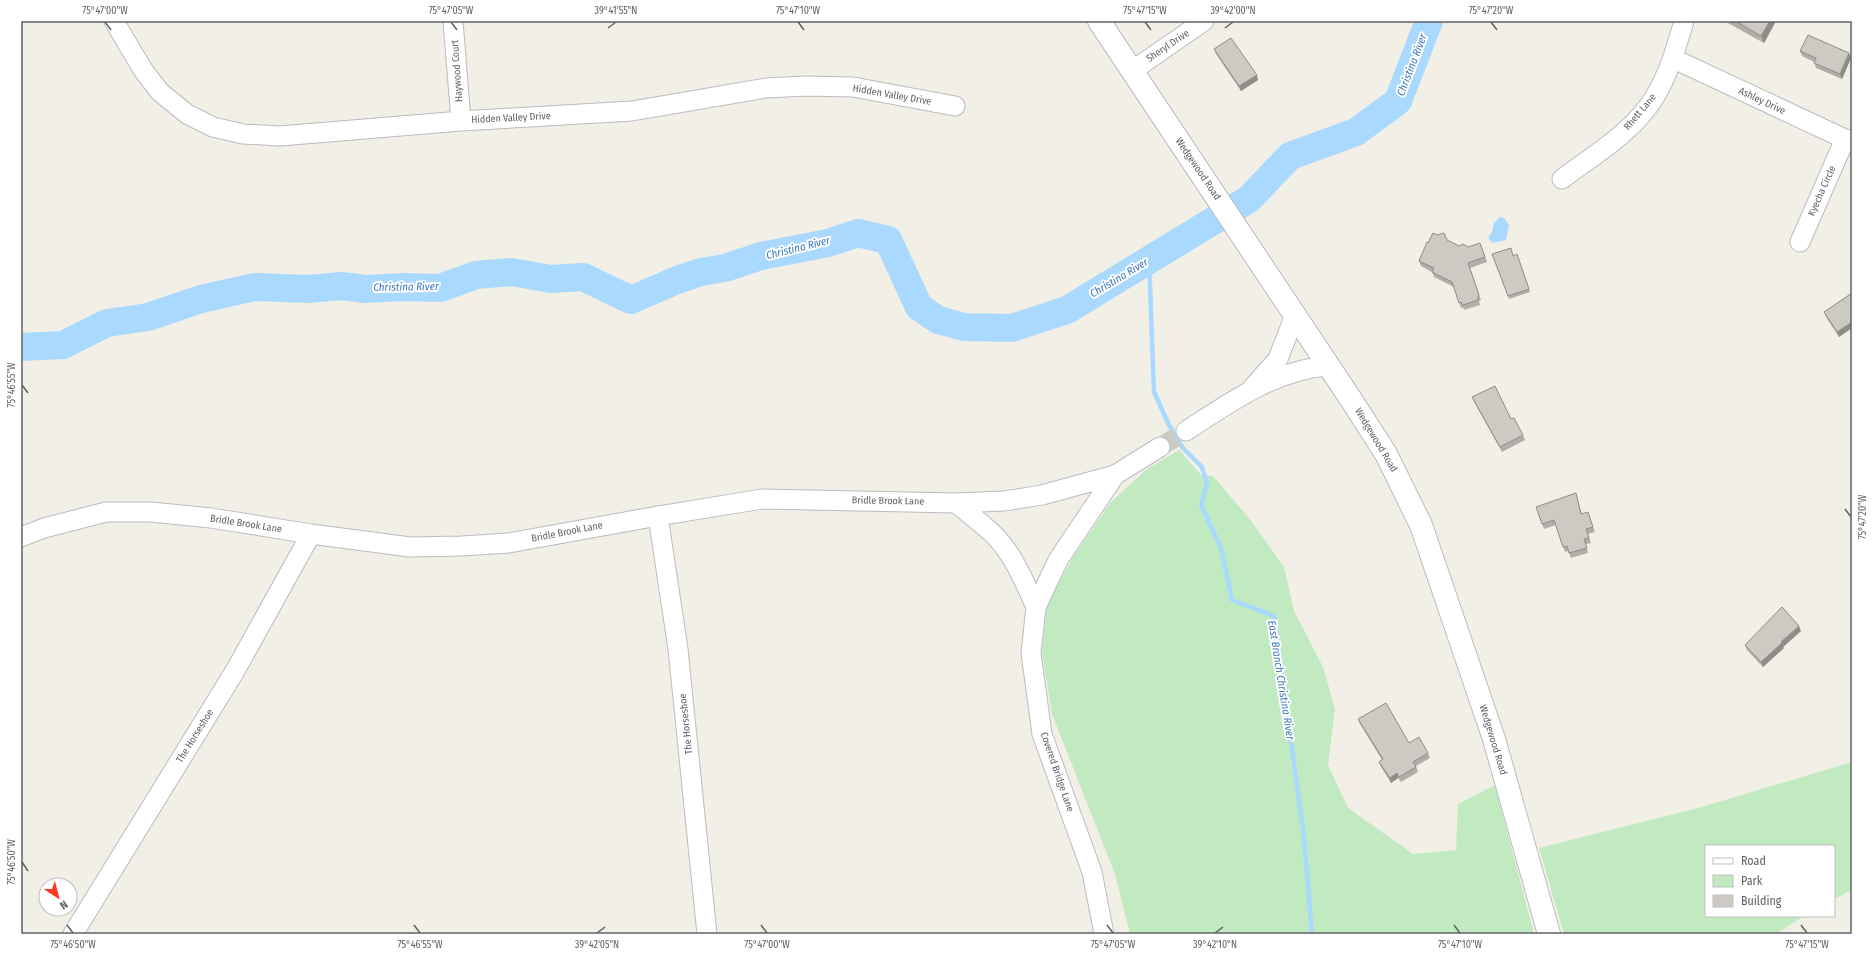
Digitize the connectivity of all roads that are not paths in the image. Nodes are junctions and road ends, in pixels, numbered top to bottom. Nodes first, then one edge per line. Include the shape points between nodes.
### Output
1 (114, 21) edge
2 (453, 21) edge
3 (1099, 21) edge
4 (1204, 21) edge
5 (1684, 21) edge
6 (1674, 59) junction
7 (1132, 70) junction
8 (955, 106) dead end
9 (461, 121) junction
10 (1848, 140) edge
11 (1562, 179) dead end
12 (1800, 242) dead end
13 (1295, 315) junction
14 (1329, 366) junction
15 (1250, 390) junction
16 (1186, 431) tunnel mouth
17 (1160, 447) tunnel mouth
18 (1114, 475) junction
19 (956, 503) junction
20 (658, 516) junction
21 (312, 534) junction
22 (21, 537) edge
23 (1036, 607) junction
24 (73, 934) edge
25 (707, 934) edge
26 (1104, 934) edge
27 (1549, 934) edge

1 - 9 street, Hidden Valley Drive via 143,70 160,92 187,114 213,127 243,134 280,136
2 - 9 street, Haywood Court
3 - 7 street, Wedgewood Road
4 - 7 street, Sheryl Drive
5 - 6 street, Rhett Lane
6 - 10 street, Ashley Drive
6 - 11 street, Rhett Lane via 1654,99 1630,127
7 - 13 street, Wedgewood Road
8 - 9 street, Hidden Valley Drive via 852,87 805,86 766,88 632,111
10 - 12 street, Kyecha Circle
13 - 14 street, Wedgewood Road
13 - 15 street via 1278,359
14 - 15 street via 1311,367
14 - 27 street, Wedgewood Road via 1386,454 1421,525 1494,739
15 - 16 street
17 - 18 street, Covered Bridge Lane
18 - 19 street, Bridle Brook Lane via 1042,495 1004,501
18 - 23 street, Covered Bridge Lane via 1058,560
19 - 20 street, Bridle Brook Lane via 762,499
19 - 23 street via 992,533 1007,552
20 - 21 street, Bridle Brook Lane via 509,543 462,546 410,547
20 - 25 street, The Horseshoe via 678,649
21 - 22 street, Bridle Brook Lane via 211,518 151,512 106,512 44,528
21 - 24 street, The Horseshoe via 236,671
23 - 26 street, Covered Bridge Lane via 1031,653 1042,734 1092,872

